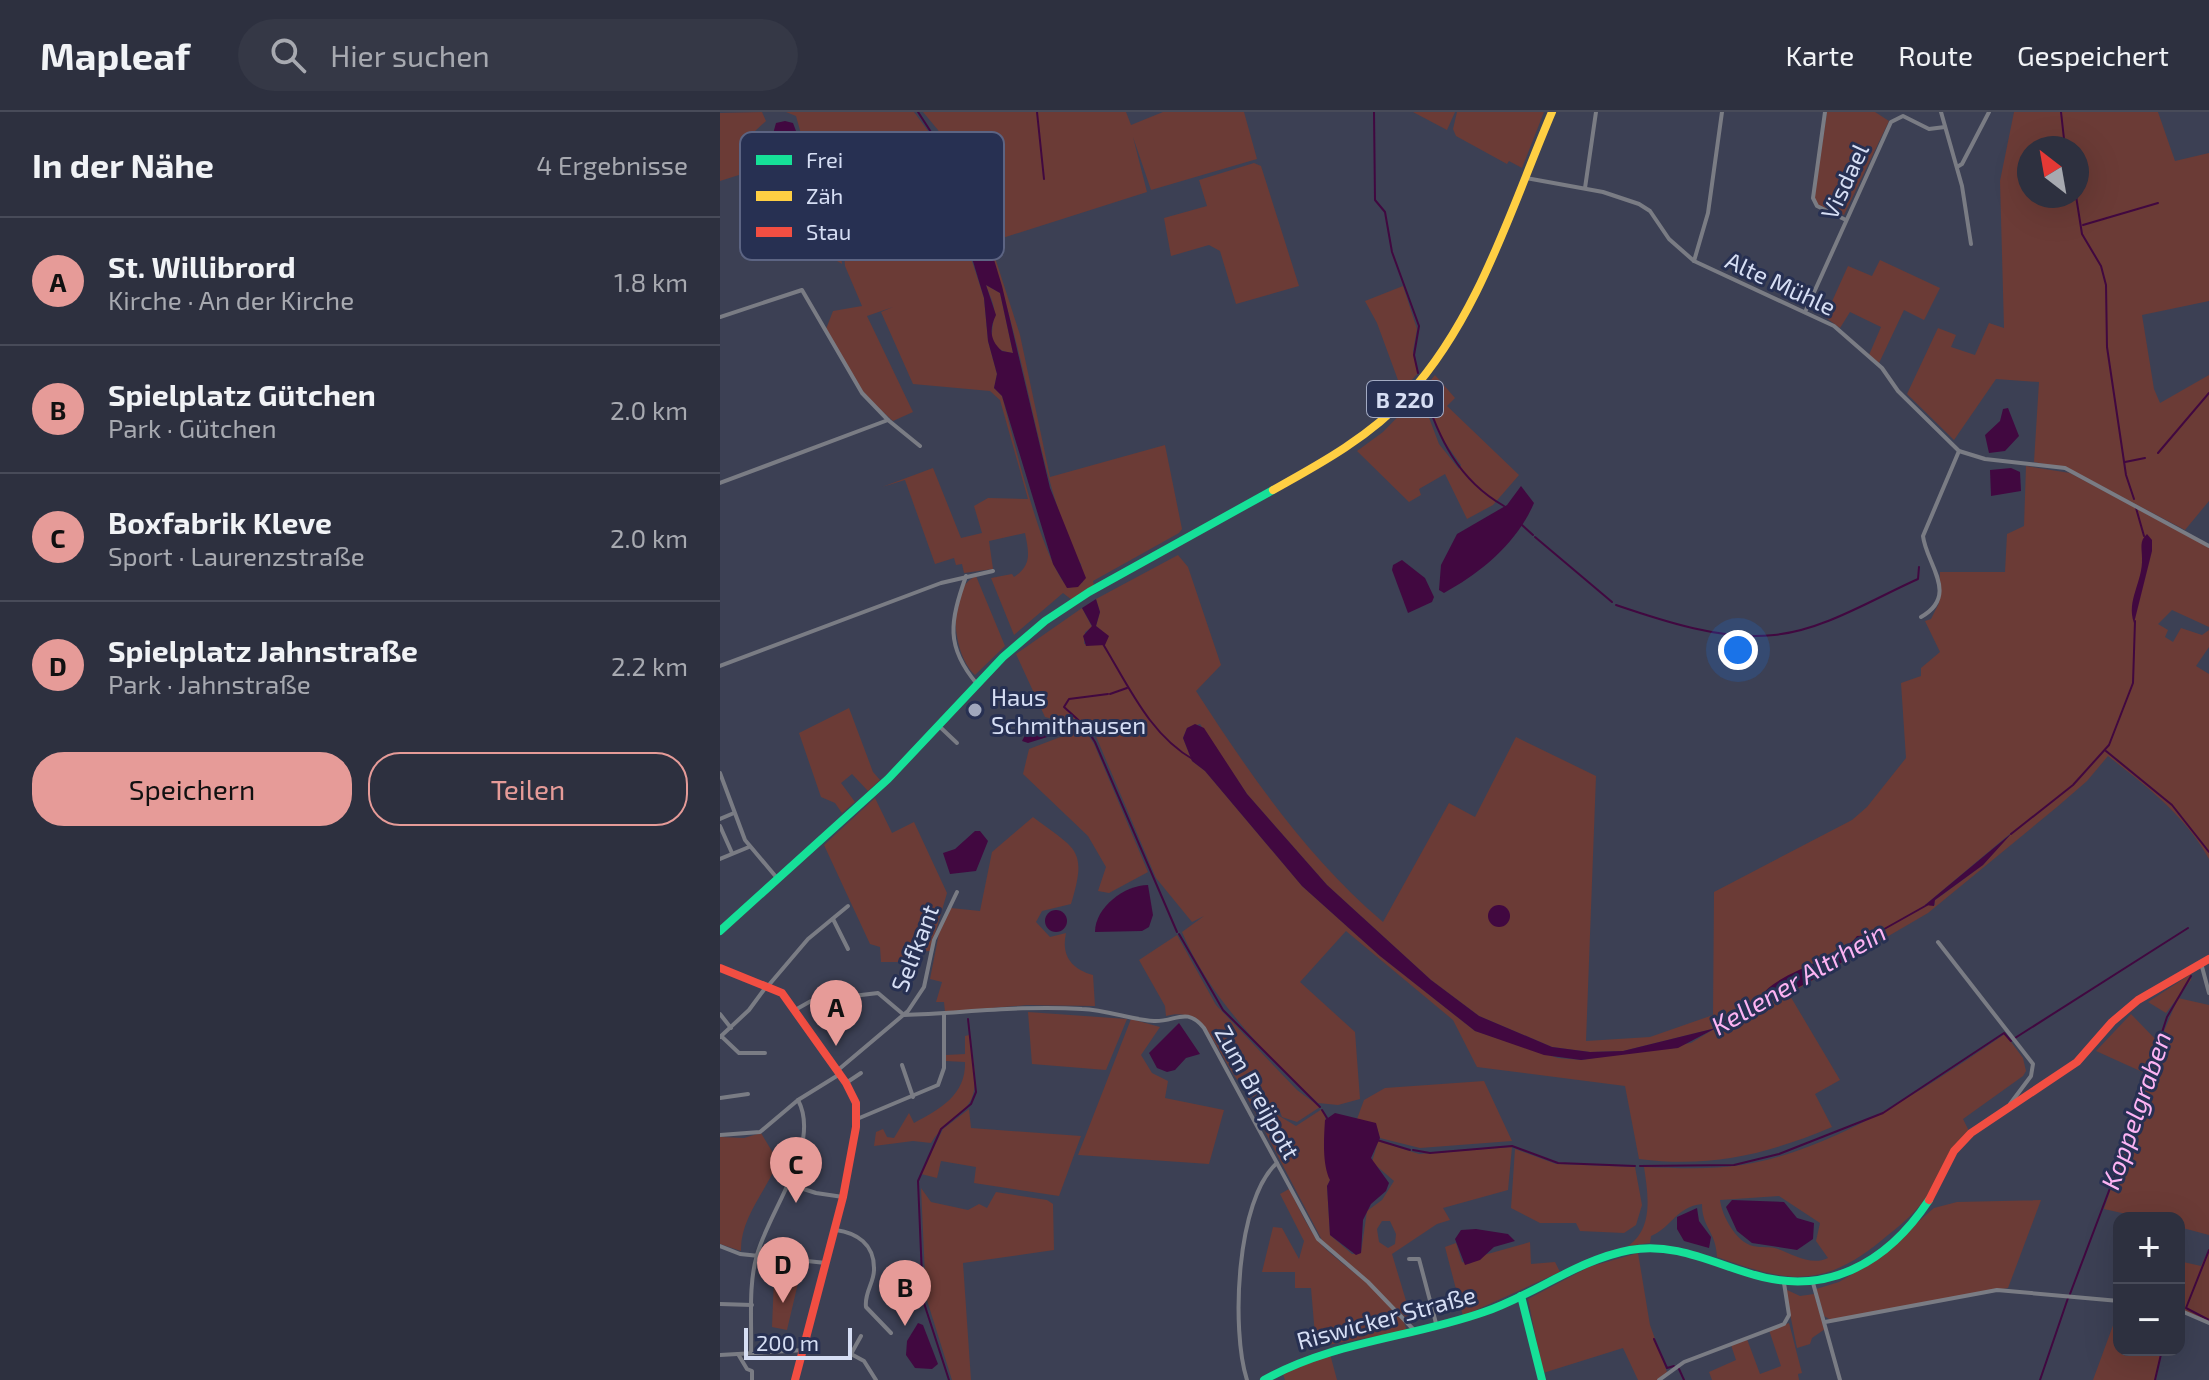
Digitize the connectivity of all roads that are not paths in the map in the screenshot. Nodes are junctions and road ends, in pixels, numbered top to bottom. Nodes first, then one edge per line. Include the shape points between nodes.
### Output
1 (1552, 112) edge
2 (1596, 112) edge
3 (1722, 112) edge
4 (1825, 112) edge
5 (1941, 112) edge
6 (1989, 112) edge
7 (1945, 127) junction
8 (1957, 167) junction
9 (1526, 178) junction
10 (1585, 188) junction
11 (1846, 220) junction
12 (1971, 244) dead end
13 (1694, 261) junction
14 (1806, 310) junction
15 (720, 317) edge
16 (888, 420) junction
17 (920, 446) dead end
18 (1959, 451) junction
19 (720, 483) edge
20 (2209, 546) edge
21 (993, 571) dead end
22 (966, 576) junction
23 (1921, 617) dead end
24 (720, 666) edge
25 (977, 684) junction
26 (939, 725) junction
27 (957, 743) dead end
28 (720, 773) edge
29 (734, 813) junction
30 (720, 819) edge
31 (720, 826) edge
32 (749, 847) junction
33 (732, 854) junction
34 (720, 859) edge
35 (779, 880) junction
36 (957, 892) dead end
37 (848, 906) dead end
38 (832, 918) junction
39 (720, 931) edge
40 (1938, 942) dead end
41 (848, 949) dead end
42 (2205, 961) edge
43 (720, 968) edge
44 (768, 985) junction
45 (2209, 993) edge
46 (795, 1010) junction
47 (720, 1014) edge
48 (944, 1014) junction
49 (904, 1015) junction
50 (731, 1028) junction
51 (721, 1036) edge
52 (765, 1053) dead end
53 (902, 1065) dead end
54 (839, 1072) junction
55 (861, 1073) dead end
56 (846, 1083) junction
57 (748, 1094) dead end
58 (913, 1097) junction
59 (720, 1098) edge
60 (798, 1100) junction
61 (2006, 1109) junction
62 (857, 1119) junction
63 (720, 1135) edge
64 (1277, 1163) junction
65 (788, 1184) junction
66 (843, 1197) junction
67 (836, 1230) junction
68 (720, 1246) edge
69 (756, 1255) junction
70 (1409, 1259) dead end
71 (826, 1263) junction
72 (1784, 1283) junction
73 (1813, 1283) junction
74 (1521, 1296) junction
75 (2113, 1300) edge
76 (720, 1304) edge
77 (752, 1305) junction
78 (2185, 1313) edge
79 (1825, 1322) junction
80 (2209, 1323) edge
81 (1437, 1327) junction
82 (1415, 1332) junction
83 (891, 1333) dead end
84 (861, 1336) dead end
85 (804, 1350) junction
86 (751, 1353) junction
87 (738, 1354) junction
88 (720, 1355) edge
89 (752, 1380) edge
90 (795, 1380) edge
91 (876, 1380) edge
92 (1247, 1380) edge
93 (1264, 1380) edge
94 (1542, 1380) edge
95 (1659, 1380) edge
96 (1840, 1380) edge

1 - 9 street, B 220
2 - 10 street
3 - 13 street via 1708,213
4 - 11 street via 1813,198 1817,206
5 - 7 street
6 - 8 street
7 - 8 street
7 - 11 street, Visdael via 1924,128 1903,116 1891,122
8 - 12 street
9 - 10 street, Alte Mühle
9 - 25 street, B 220 via 1449,343 1407,397 1350,443 1060,611
10 - 13 street, Alte Mühle via 1650,211 1669,239
11 - 14 street, Visdael
13 - 14 street, Alte Mühle
14 - 18 street, Alte Mühle via 1834,326 1882,368
15 - 16 street via 802,290 862,393
16 - 17 street
16 - 19 street
18 - 20 street via 1985,459 2056,465
18 - 23 street via 1923,536 1937,568 1938,594 1932,609
21 - 22 street
22 - 24 street
22 - 25 street via 957,601 953,644 962,668
25 - 26 street, B 220
26 - 27 street
26 - 35 street, B 220
28 - 29 street
29 - 30 street
29 - 32 street
31 - 33 street
32 - 33 street
32 - 35 street
33 - 34 street
35 - 39 street, B 220
36 - 49 street, Selfkant via 934,940 924,987
37 - 38 street
38 - 41 street
38 - 44 street
40 - 61 street via 2033,1064 2031,1076
42 - 45 street
42 - 61 street via 2148,993 2117,1017 2078,1061
43 - 44 street
44 - 46 street
44 - 50 street
46 - 49 street via 811,1001 878,993
46 - 54 street
47 - 50 street
48 - 49 street, Zum Breijpott
48 - 58 street via 942,1077 930,1091
48 - 64 street, Zum Breijpott via 1066,1008 1115,1011 1156,1021 1188,1016 1204,1028
49 - 54 street, Selfkant
50 - 51 street
51 - 52 street via 739,1053
53 - 58 street
54 - 56 street
54 - 60 street, Selfkant
55 - 56 street
56 - 62 street
57 - 59 street
58 - 62 street
60 - 63 street, Selfkant via 760,1132
60 - 65 street via 806,1125
61 - 73 street via 1959,1146 1926,1205 1897,1234 1854,1268
62 - 66 street
64 - 82 street, Zum Breijpott via 1318,1239
64 - 92 street via 1255,1197 1240,1271 1241,1361
65 - 66 street
65 - 69 street
66 - 67 street
67 - 71 street
67 - 83 street via 850,1232 866,1245 875,1269 866,1307
68 - 69 street
69 - 71 street
69 - 77 street
70 - 81 street via 1419,1259
71 - 85 street
72 - 73 street, Riswicker Straße
72 - 74 street, Riswicker Straße via 1657,1248 1603,1257
72 - 95 street via 1789,1315 1784,1324 1684,1362
73 - 79 street
74 - 81 street, Riswicker Straße
74 - 94 street
75 - 79 street via 1997,1290
76 - 77 street
77 - 86 street
78 - 80 street
79 - 96 street
81 - 82 street, Riswicker Straße
82 - 93 street, Riswicker Straße via 1318,1351
84 - 91 street via 851,1354 864,1361
85 - 86 street
85 - 90 street
86 - 87 street
87 - 88 street
87 - 89 street via 752,1371

